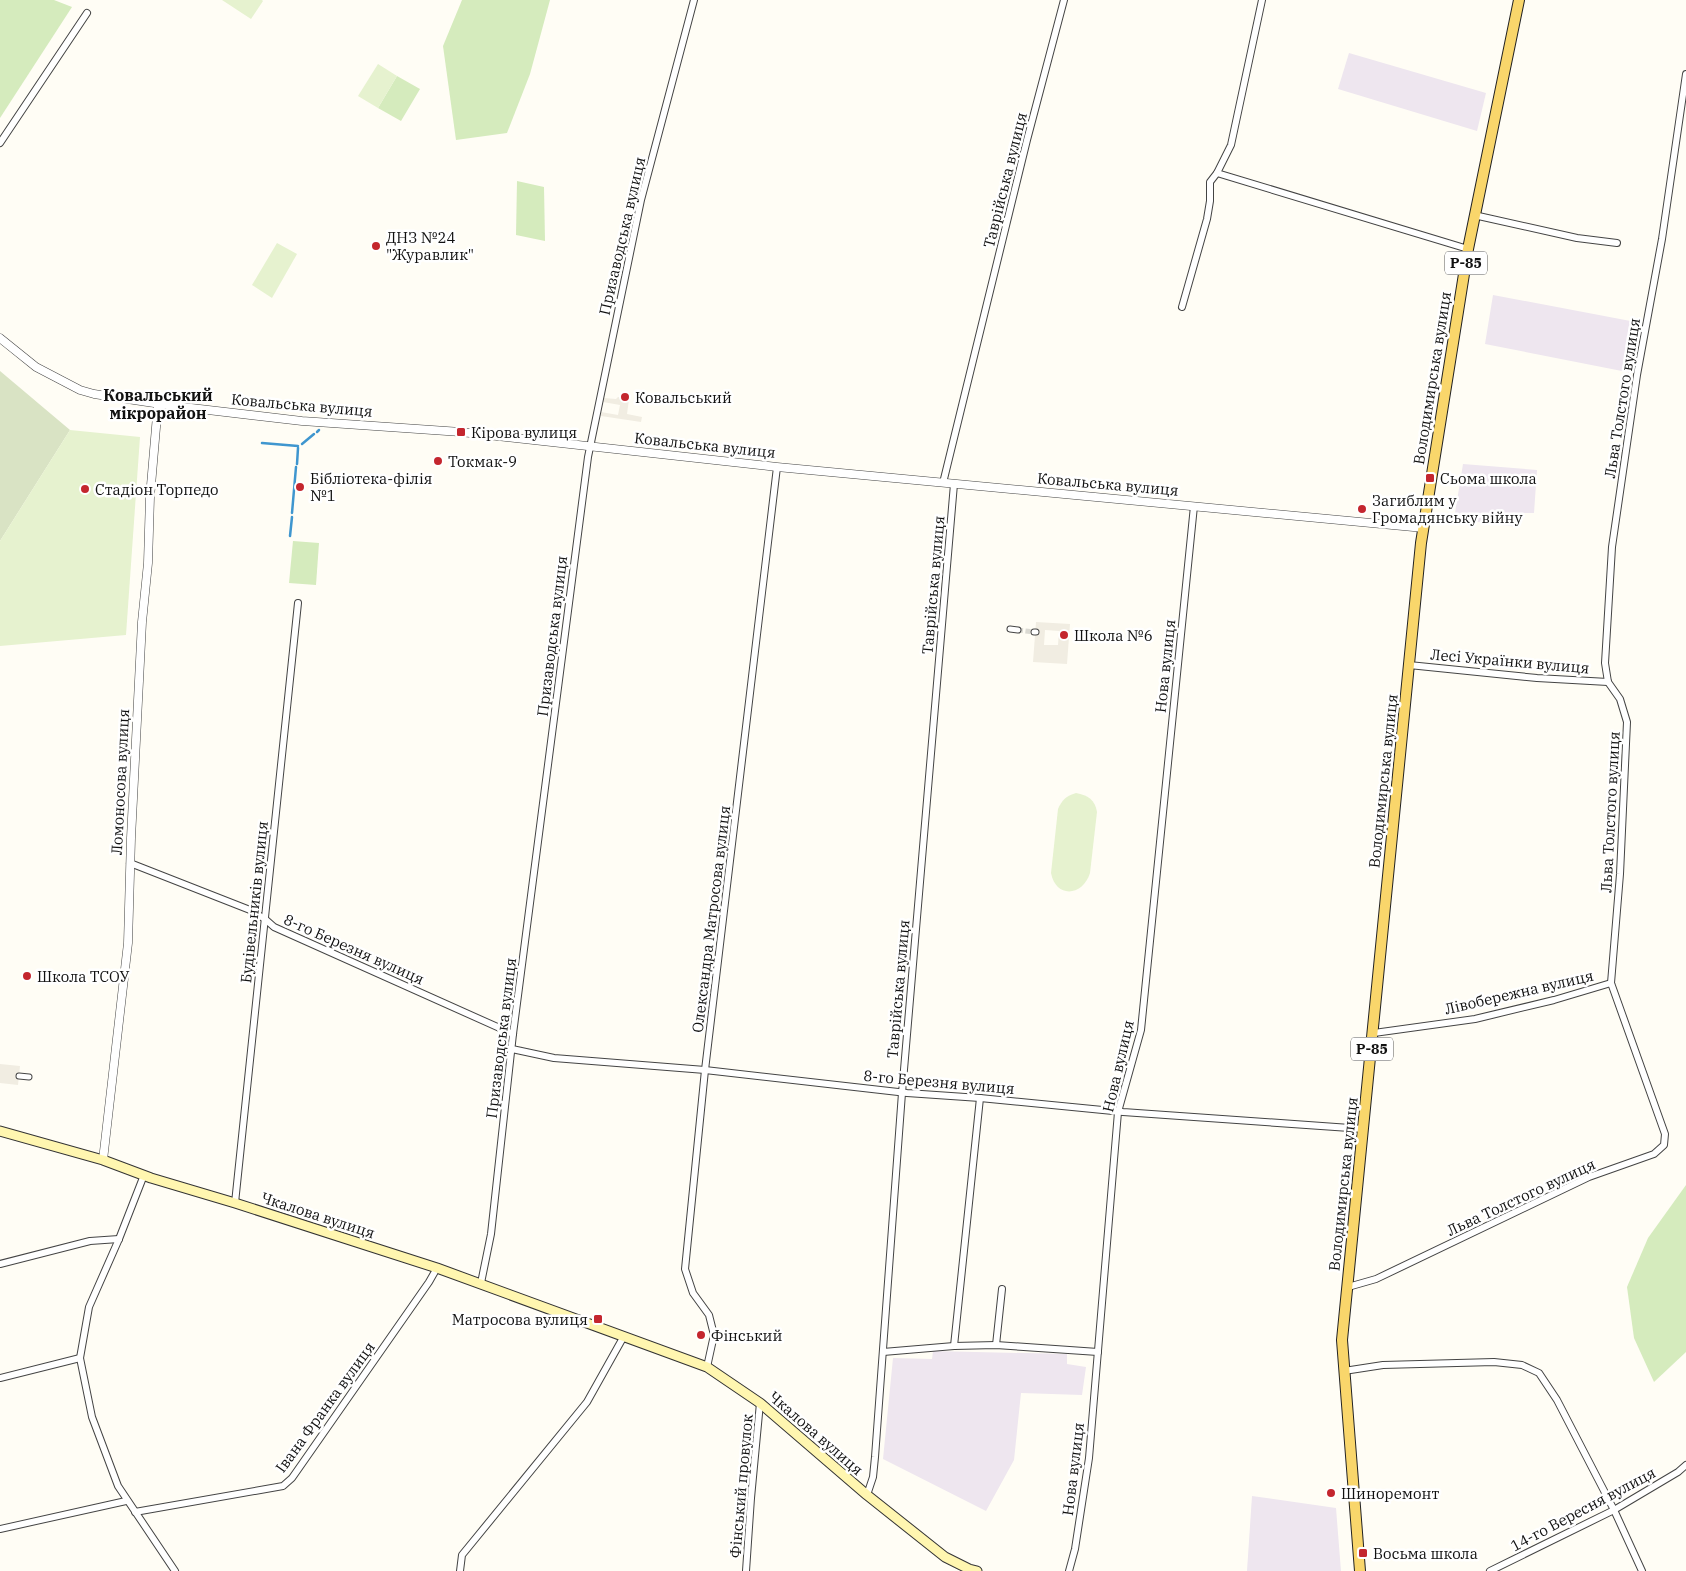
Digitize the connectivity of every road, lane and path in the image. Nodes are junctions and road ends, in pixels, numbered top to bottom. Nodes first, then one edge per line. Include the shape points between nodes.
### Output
1 (694, 0) edge
2 (1064, 0) edge
3 (1262, 0) edge
4 (1519, 0) edge
5 (87, 13) dead end
6 (1686, 74) edge
7 (0, 144) edge
8 (1217, 173) junction
9 (1474, 214) junction
10 (1617, 243) dead end
11 (1468, 249) junction
12 (1182, 307) dead end
13 (0, 338) edge
14 (158, 404) junction
15 (590, 447) junction
16 (777, 467) junction
17 (943, 483) junction
18 (954, 484) junction
19 (1194, 506) junction
20 (1424, 528) junction
21 (298, 603) dead end
22 (1010, 629) dead end
23 (1018, 630) tunnel mouth
24 (1409, 665) junction
25 (1608, 682) junction
26 (130, 863) junction
27 (265, 919) junction
28 (1611, 983) junction
29 (1374, 1033) junction
30 (513, 1034) junction
31 (512, 1049) junction
32 (705, 1070) junction
33 (19, 1076) dead end
34 (29, 1077) dead end
35 (902, 1092) junction
36 (980, 1098) junction
37 (1118, 1112) junction
38 (1364, 1130) junction
39 (0, 1131) edge
40 (103, 1160) junction
41 (144, 1175) junction
42 (235, 1203) junction
43 (119, 1238) junction
44 (0, 1264) edge
45 (437, 1268) junction
46 (481, 1284) junction
47 (1348, 1287) junction
48 (1002, 1289) dead end
49 (624, 1336) junction
50 (996, 1345) junction
51 (954, 1346) junction
52 (883, 1352) junction
53 (1098, 1352) junction
54 (80, 1358) junction
55 (706, 1367) junction
56 (1344, 1371) junction
57 (0, 1378) edge
58 (760, 1403) junction
59 (1686, 1465) edge
60 (867, 1495) junction
61 (126, 1501) junction
62 (1614, 1510) junction
63 (135, 1512) junction
64 (0, 1529) edge
65 (175, 1571) edge
66 (460, 1571) edge
67 (746, 1571) edge
68 (977, 1571) edge
69 (1069, 1571) edge
70 (1360, 1571) edge
71 (1490, 1571) edge
72 (1642, 1571) edge

1 - 15 street, Призаводська вулиця via 641,200
2 - 17 street, Таврійська вулиця
3 - 8 street via 1231,145
4 - 9 main road, Володимирська вулиця / Р-85
5 - 7 street
6 - 25 street, Льва Толстого вулиця via 1662,240 1636,375 1612,547 1605,662
8 - 11 street
8 - 12 street via 1210,182 1208,220
9 - 10 street via 1577,238
9 - 11 main road, Володимирська вулиця / Р-85
11 - 20 main road, Володимирська вулиця / Р-85
13 - 14 street, Ковальська вулиця via 36,367 80,390
14 - 15 street, Ковальська вулиця via 302,421 452,431
14 - 26 street, Ломоносова вулиця via 142,622
15 - 16 street, Ковальська вулиця
15 - 30 street, Призаводська вулиця
16 - 17 street, Ковальська вулиця
16 - 32 street, Олександра Матросова вулиця
17 - 18 street, Ковальська вулиця
18 - 19 street, Ковальська вулиця
18 - 35 street, Таврійська вулиця
19 - 20 street, Ковальська вулиця
19 - 37 street, Нова вулиця via 1141,1030
20 - 24 main road, Володимирська вулиця / Р-85
21 - 27 street, Будівельників вулиця
22 - 23 street
24 - 25 street, Лесі Українки вулиця
24 - 29 main road, Володимирська вулиця / Р-85
25 - 28 street, Льва Толстого вулиця via 1620,698 1628,722
26 - 27 street, 8-го Березня вулиця via 250,910
26 - 40 street, Ломоносова вулиця via 128,943
27 - 30 street, 8-го Березня вулиця via 274,927
27 - 42 street, Будівельників вулиця
28 - 29 street, Лівобережна вулиця via 1475,1019
28 - 47 street, Льва Толстого вулиця via 1665,1134 1664,1145 1654,1154 1589,1177 1376,1279
29 - 38 main road, Володимирська вулиця / Р-85
30 - 31 street, Призаводська вулиця
31 - 32 street, 8-го Березня вулиця via 554,1058
31 - 46 street, Призаводська вулиця via 491,1234
32 - 35 street, 8-го Березня вулиця
32 - 55 street, Олександра Матросова вулиця via 685,1269 693,1293 709,1316 714,1335
33 - 34 street
35 - 36 street, 8-го Березня вулиця
35 - 52 street, Таврійська вулиця
36 - 37 street, 8-го Березня вулиця
36 - 51 street
37 - 38 street, 8-го Березня вулиця
37 - 53 street, Нова вулиця
38 - 47 main road, Володимирська вулиця / Р-85
39 - 40 main road, Чкалова вулиця
40 - 41 main road, Чкалова вулиця
41 - 42 main road, Чкалова вулиця
41 - 43 street
42 - 45 main road, Чкалова вулиця
43 - 44 street via 90,1241
43 - 54 street via 89,1307
45 - 46 main road, Чкалова вулиця
45 - 63 street, Івана Франка вулиця via 292,1478 283,1486
46 - 49 main road, Чкалова вулиця
47 - 56 main road, Володимирська вулиця / Р-85 via 1342,1340
48 - 50 street
49 - 55 main road, Чкалова вулиця
49 - 66 street via 587,1402 462,1555
50 - 51 street
50 - 53 street
51 - 52 street
52 - 60 street, Таврійська вулиця via 873,1477
53 - 69 street, Нова вулиця via 1090,1458
54 - 57 street
54 - 61 street via 92,1417
55 - 58 main road, Чкалова вулиця
56 - 62 street via 1383,1365 1494,1362 1522,1365 1539,1373 1557,1400
56 - 70 main road, Володимирська вулиця / Р-85
58 - 60 main road, Чкалова вулиця
58 - 67 street, Фінський провулок
59 - 62 street, 14-го Вересня вулиця
60 - 68 main road, Чкалова вулиця via 945,1557
61 - 63 street
61 - 64 street
62 - 71 street, 14-го Вересня вулиця
62 - 72 street
63 - 65 street

